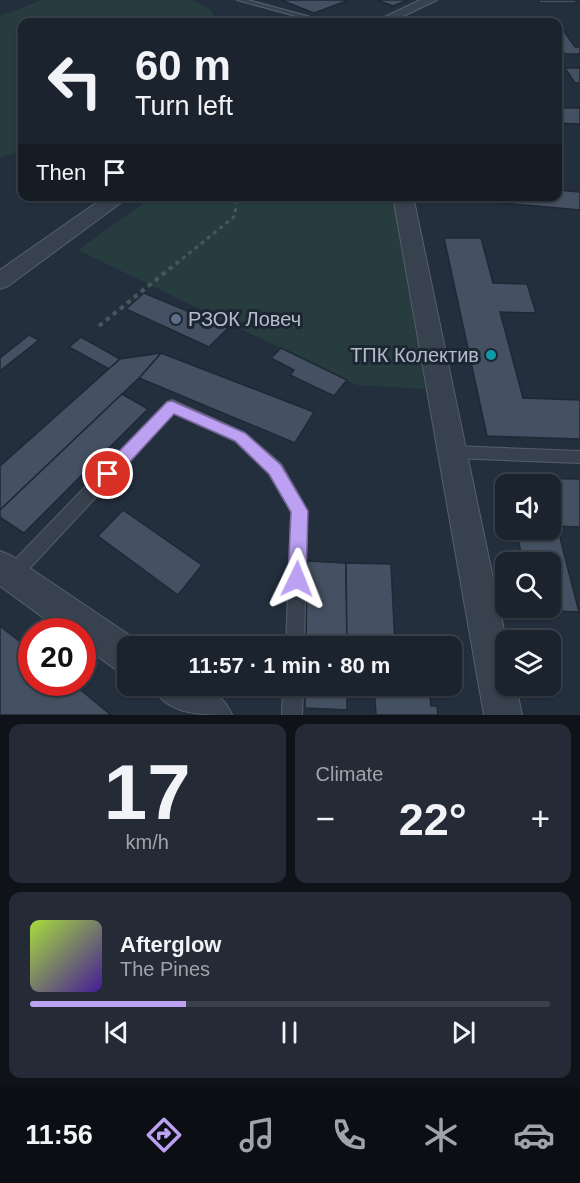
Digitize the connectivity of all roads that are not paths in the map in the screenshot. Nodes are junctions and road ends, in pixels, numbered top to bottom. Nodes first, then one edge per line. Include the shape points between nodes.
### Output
1 (240, 0) edge
2 (431, 0) edge
3 (310, 18) edge
4 (390, 18) edge
5 (113, 201) edge
6 (404, 201) edge
7 (0, 281) edge
8 (453, 452) junction
9 (580, 457) edge
10 (6, 571) edge
11 (295, 636) edge
12 (117, 648) edge
13 (185, 696) edge
14 (293, 696) edge
15 (213, 715) edge
16 (292, 715) edge
17 (503, 715) edge

1 - 3 lane
2 - 4 street
5 - 7 street
6 - 8 street
8 - 9 lane
8 - 17 street
10 - 11 lane via 172,406 240,437 275,469 300,511
10 - 12 street
13 - 15 street
14 - 16 lane

